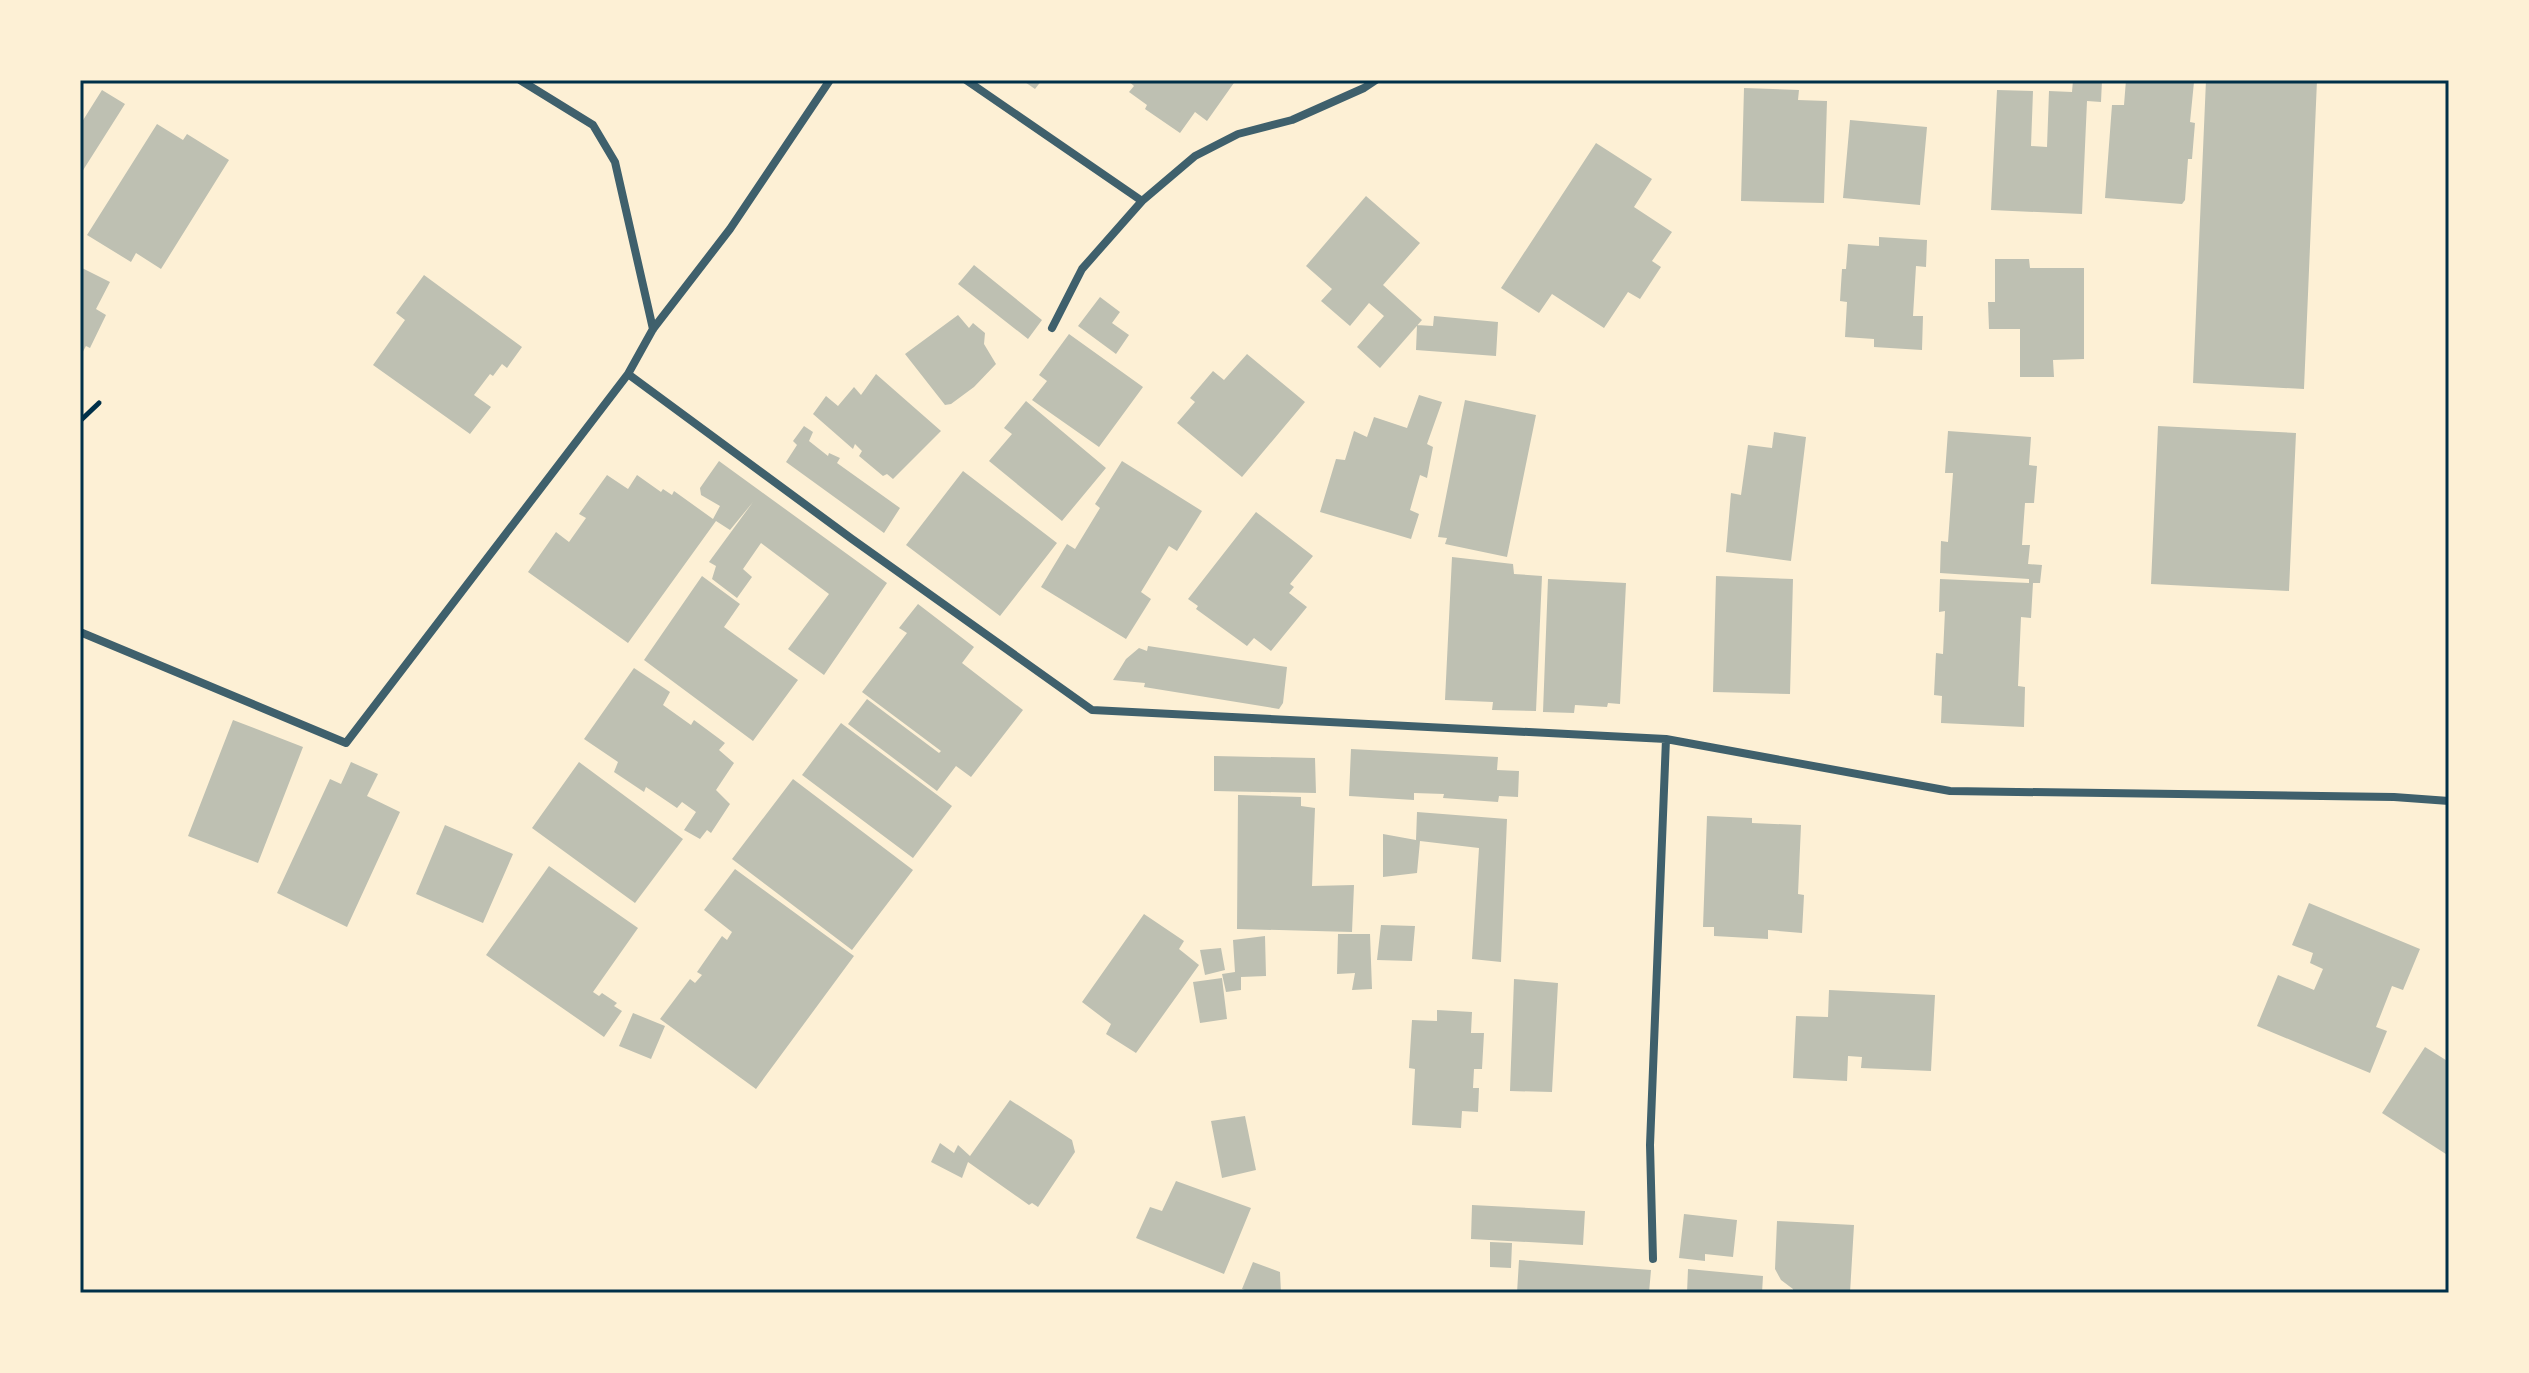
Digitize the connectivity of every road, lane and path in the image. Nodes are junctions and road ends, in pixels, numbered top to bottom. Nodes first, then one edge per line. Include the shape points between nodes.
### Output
1 (520, 80) edge
2 (830, 80) edge
3 (966, 80) edge
4 (1376, 80) edge
5 (1142, 201) junction
6 (1052, 328) dead end
7 (653, 329) junction
8 (628, 374) junction
9 (99, 403) dead end
10 (80, 421) edge
11 (80, 632) edge
12 (1666, 739) junction
13 (2449, 801) edge
14 (1653, 1259) dead end

1 - 7 street via 593,125 615,162
2 - 7 street via 730,229
3 - 5 street
4 - 5 street via 1292,120 1238,134 1195,156
5 - 6 street via 1082,269
7 - 8 street
8 - 11 street via 346,743
8 - 12 street via 1092,710
9 - 10 path
12 - 13 street via 1950,791
12 - 14 street via 1650,1145

